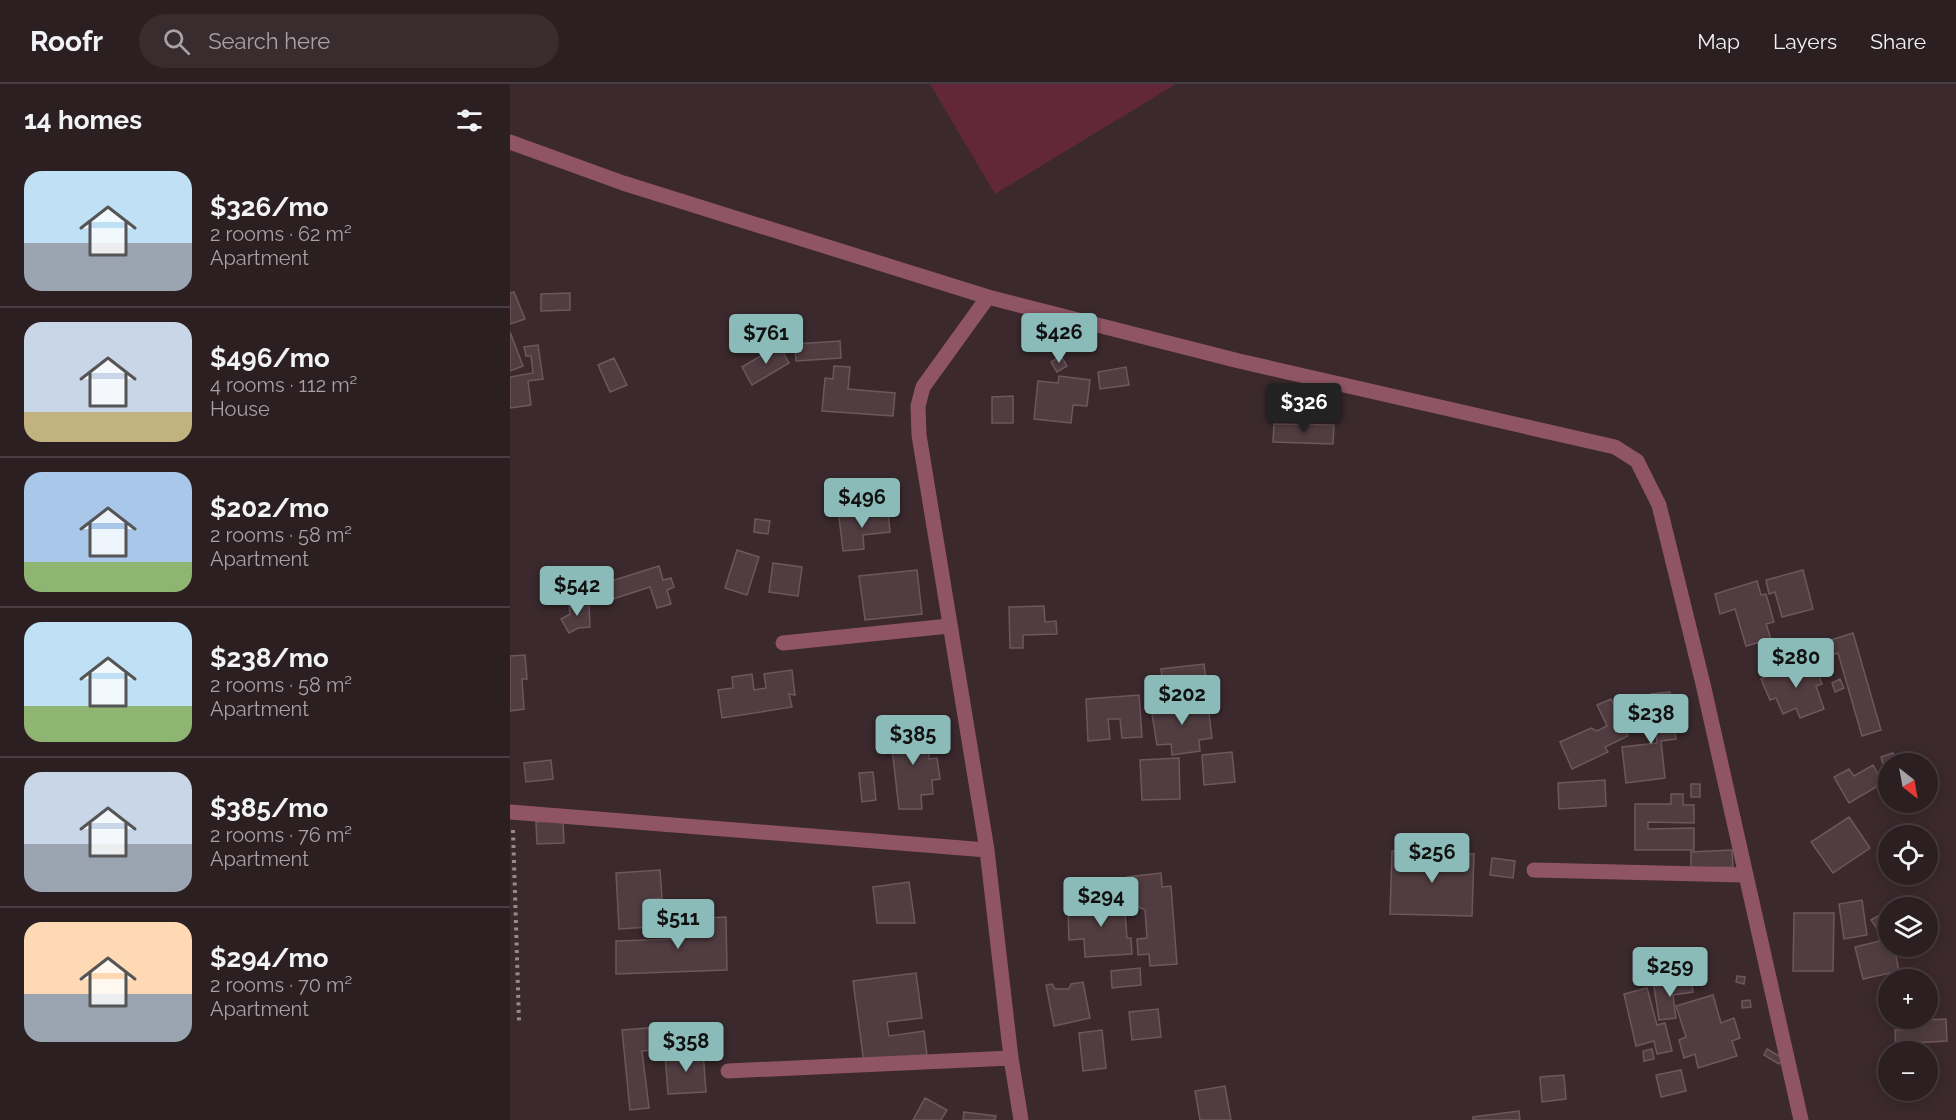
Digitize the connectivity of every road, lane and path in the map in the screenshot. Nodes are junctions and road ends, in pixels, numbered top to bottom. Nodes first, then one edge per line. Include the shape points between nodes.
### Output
1 (510, 142) edge
2 (988, 297) junction
3 (950, 626) junction
4 (783, 643) dead end
5 (511, 812) edge
6 (987, 850) junction
7 (1534, 870) dead end
8 (1744, 875) junction
9 (519, 1021) dead end
10 (1011, 1058) junction
11 (728, 1071) dead end
12 (1021, 1120) edge
13 (1801, 1120) edge

1 - 2 street via 623,183
2 - 3 street via 923,387 918,406
2 - 8 street via 1239,361 1615,447 1637,461 1659,505
3 - 4 street
3 - 6 street
5 - 6 street
5 - 9 path
6 - 10 street
7 - 8 street
8 - 13 street
10 - 11 street
10 - 12 street

